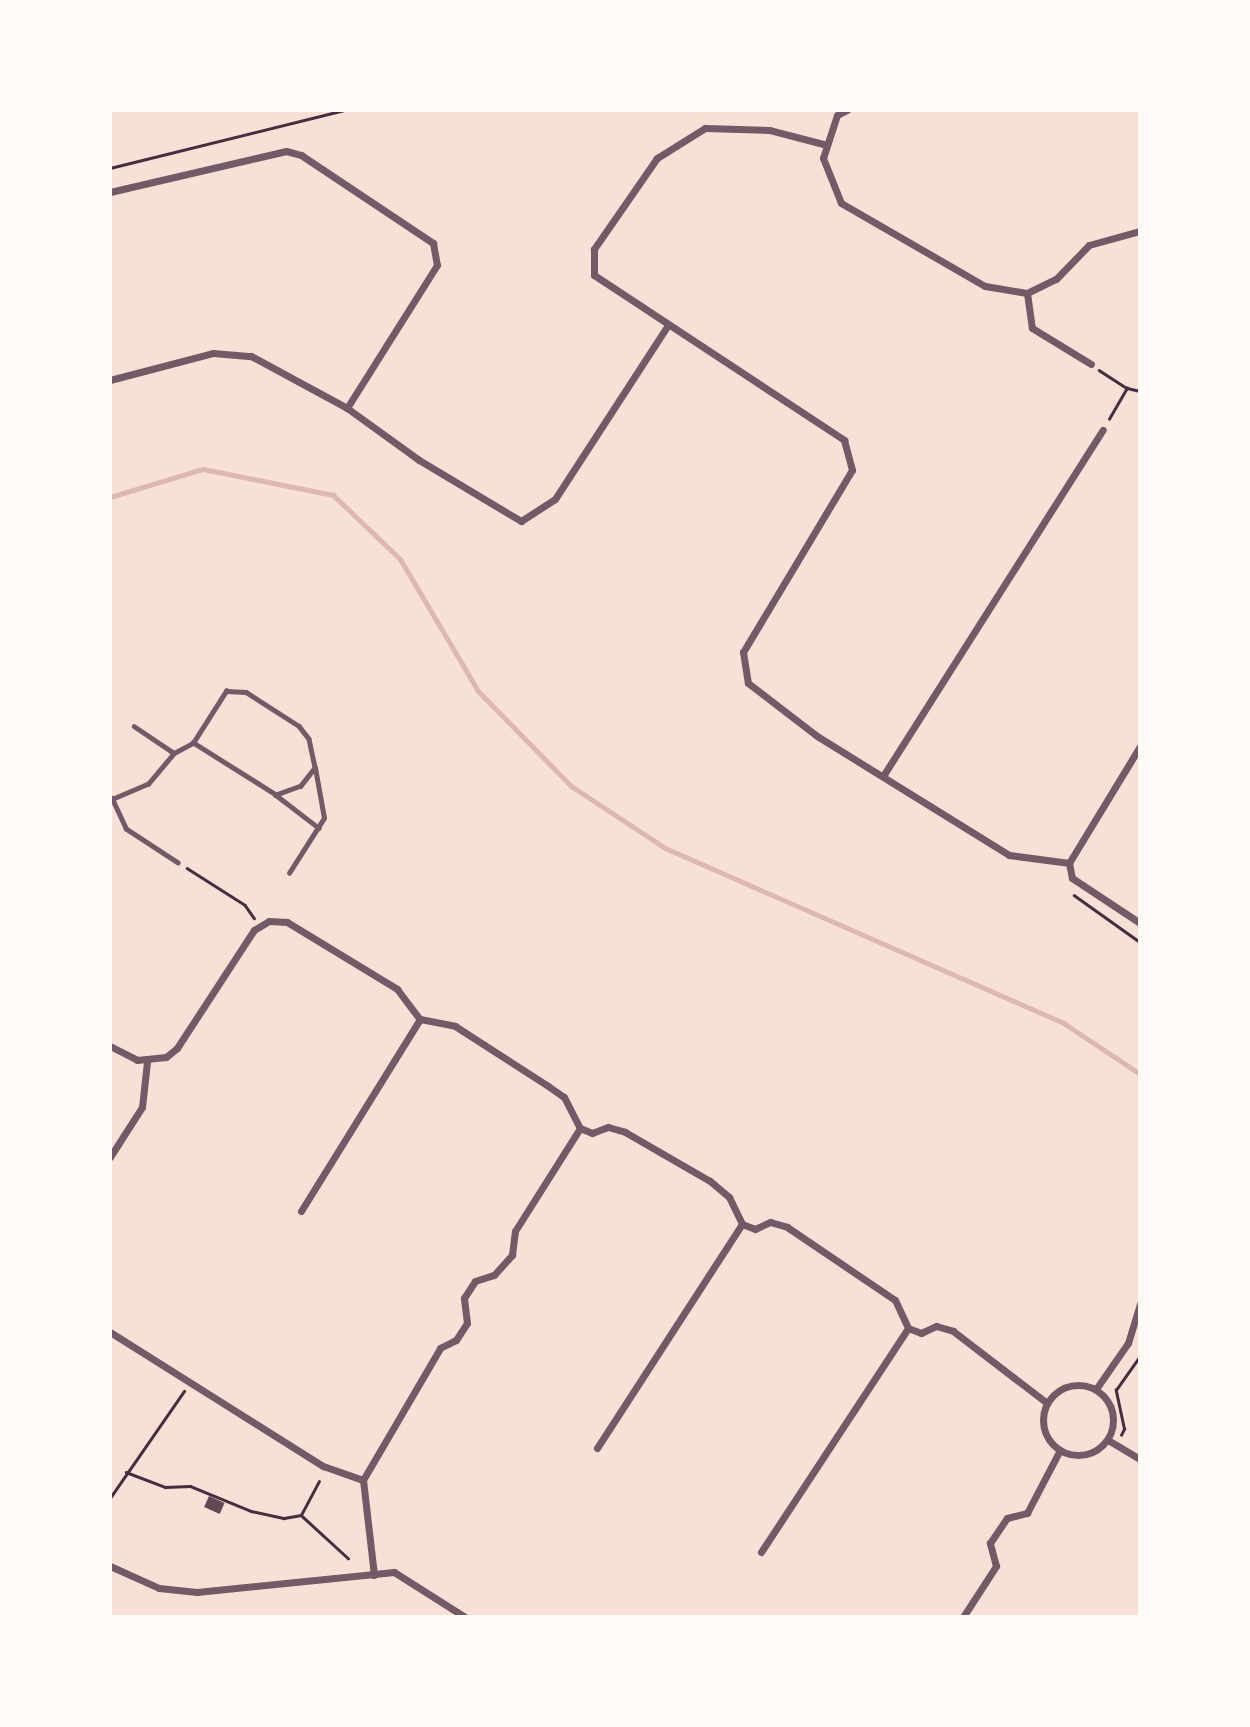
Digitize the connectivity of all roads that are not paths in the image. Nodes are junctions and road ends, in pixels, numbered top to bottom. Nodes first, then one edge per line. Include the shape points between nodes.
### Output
1 (847, 110) edge
2 (827, 145) junction
3 (110, 192) edge
4 (1140, 231) edge
5 (1027, 293) junction
6 (668, 326) junction
7 (1091, 364) road end
8 (110, 380) edge
9 (347, 408) junction
10 (1102, 430) road end
11 (134, 726) dead end
12 (193, 743) junction
13 (1140, 746) edge
14 (174, 753) junction
15 (315, 768) junction
16 (883, 776) junction
17 (276, 795) junction
18 (111, 798) edge
19 (319, 828) junction
20 (178, 863) road end
21 (1069, 863) junction
22 (289, 873) dead end
23 (1140, 923) edge
24 (420, 1019) junction
25 (110, 1046) edge
26 (147, 1062) junction
27 (580, 1128) junction
28 (110, 1157) edge
29 (301, 1210) dead end
30 (742, 1224) junction
31 (1140, 1304) edge
32 (908, 1328) junction
33 (110, 1332) edge
34 (1096, 1389) junction
35 (1047, 1403) junction
36 (1108, 1440) junction
37 (597, 1448) dead end
38 (1060, 1450) junction
39 (1140, 1459) edge
40 (363, 1480) junction
41 (761, 1552) dead end
42 (110, 1566) edge
43 (374, 1575) junction
44 (465, 1617) edge
45 (963, 1617) edge

1 - 2 street via 837,115
2 - 5 street via 823,158 841,203 985,286
2 - 6 street via 769,130 705,128 657,158 594,249 594,275
3 - 9 street via 286,151 301,155 433,243 437,265
4 - 5 street via 1089,245 1056,279
5 - 7 street via 1032,328
6 - 9 street via 555,499 521,521 419,460
6 - 16 street via 844,440 852,470 743,652 748,683 817,736
8 - 9 street via 213,353 251,356
10 - 16 street
11 - 14 lane
12 - 14 lane
12 - 15 lane via 226,691 235,689 262,700 299,726 309,739
12 - 17 lane
13 - 21 street
14 - 18 lane via 148,784
15 - 17 lane via 301,786
15 - 19 lane via 324,808
16 - 21 street via 1009,855
17 - 19 lane
18 - 20 lane via 126,829
19 - 22 lane
21 - 23 street via 1072,878
24 - 26 street via 397,989 293,925 269,921 249,937 177,1048 166,1057
24 - 27 street via 455,1026 548,1086 564,1097
24 - 29 street
25 - 26 street
26 - 28 street via 142,1107
27 - 30 street via 593,1133 608,1127 625,1132 710,1181 729,1197
27 - 40 street via 515,1231 512,1255 494,1275 475,1281 464,1298 467,1323 456,1340 440,1348
30 - 32 street via 755,1229 770,1222 787,1227 895,1300
30 - 37 street
31 - 34 street via 1128,1343
32 - 35 street via 921,1333 936,1326 953,1331
32 - 41 street
33 - 40 street via 323,1466
34 - 35 street via 1074,1384
34 - 36 street via 1111,1406
35 - 38 street via 1046,1434
36 - 38 street via 1080,1455
36 - 39 street
38 - 45 street via 1027,1513 1007,1518 990,1543 996,1566
40 - 43 street
42 - 43 street via 177,1592
43 - 44 street via 394,1572

